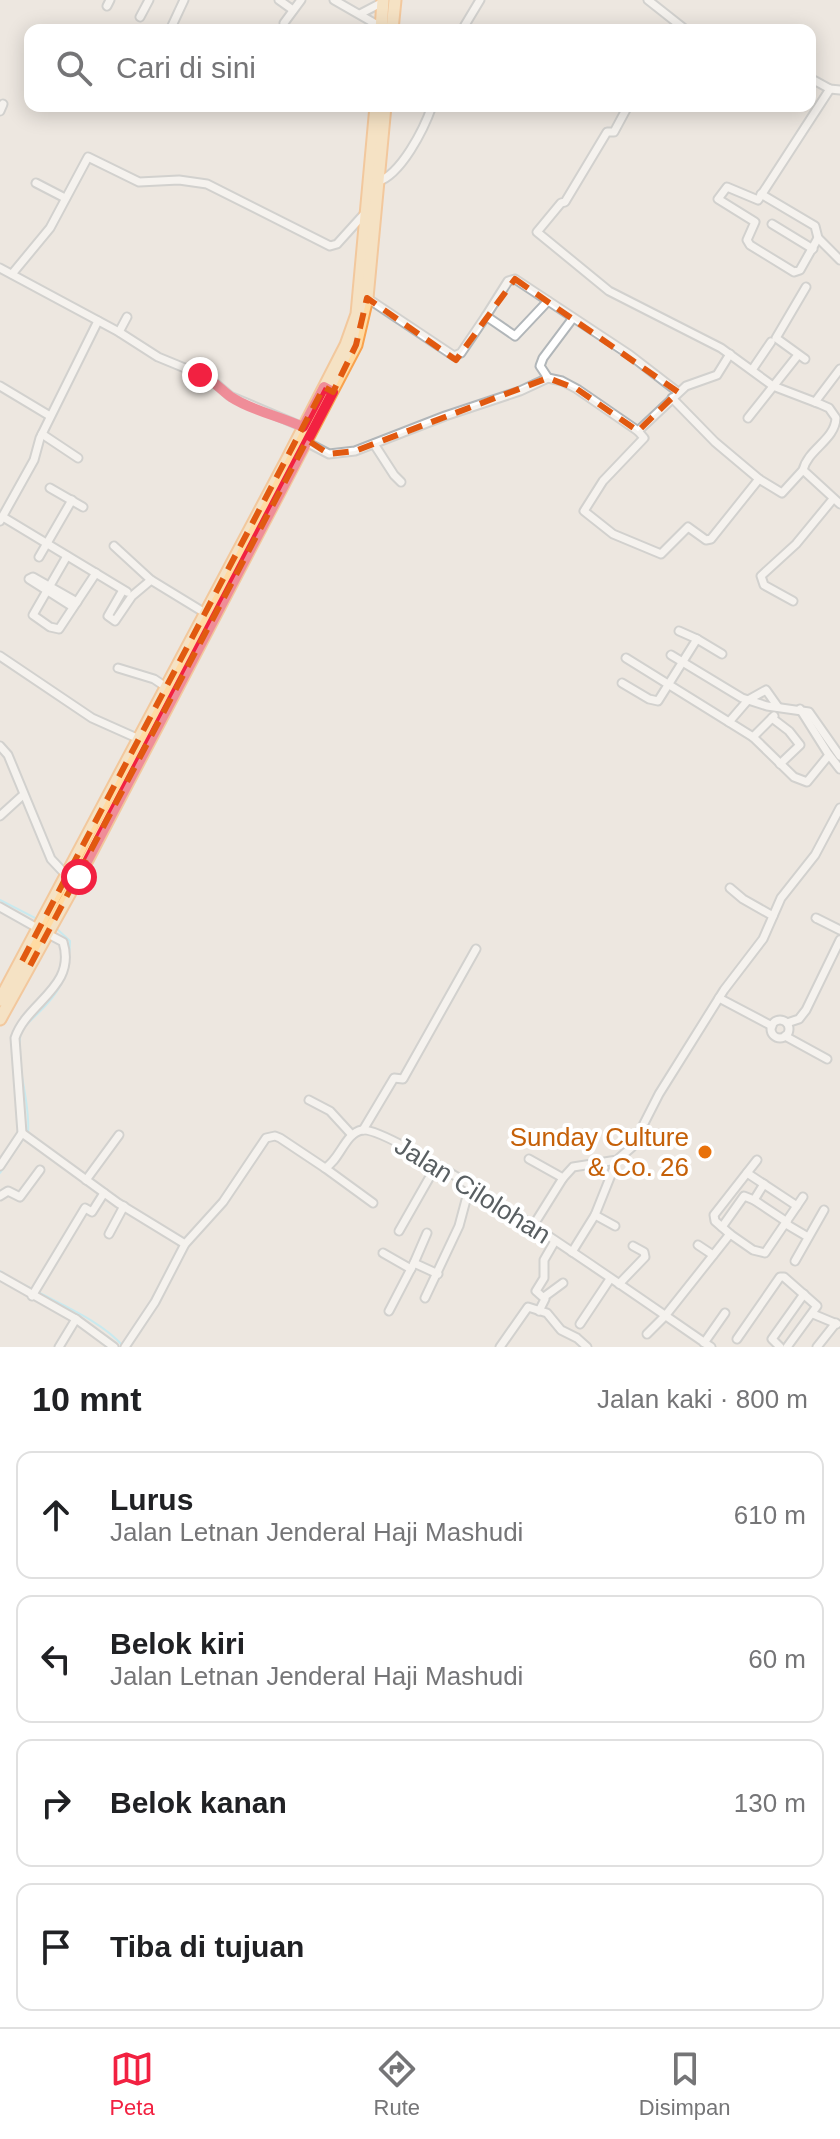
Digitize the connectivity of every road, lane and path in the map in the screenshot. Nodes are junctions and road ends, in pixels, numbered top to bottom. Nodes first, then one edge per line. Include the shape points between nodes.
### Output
1 (149, 0) edge
2 (184, 0) edge
3 (279, 0) edge
4 (301, 0) edge
5 (334, 0) edge
6 (480, 0) edge
7 (648, 0) edge
8 (387, 1) edge
9 (293, 10) junction
10 (360, 14) junction
11 (140, 17) dead end
12 (284, 23) dead end
13 (173, 24) edge
14 (377, 24) edge
15 (385, 24) edge
16 (466, 24) edge
17 (678, 24) edge
18 (816, 81) edge
19 (830, 89) junction
20 (840, 90) edge
21 (816, 110) edge
22 (375, 112) edge
23 (384, 112) edge
24 (429, 112) edge
25 (625, 112) edge
26 (815, 112) edge
27 (377, 182) junction
28 (36, 183) dead end
29 (761, 194) junction
30 (65, 198) junction
31 (367, 211) junction
32 (772, 224) dead end
33 (818, 238) junction
34 (813, 249) junction
35 (840, 260) edge
36 (0, 268) edge
37 (12, 274) junction
38 (806, 287) dead end
39 (367, 298) junction
40 (548, 301) junction
41 (486, 316) junction
42 (127, 317) dead end
43 (573, 318) junction
44 (98, 321) junction
45 (119, 332) junction
46 (771, 342) dead end
47 (730, 354) junction
48 (840, 369) edge
49 (752, 370) junction
50 (548, 378) junction
51 (0, 386) edge
52 (773, 386) junction
53 (329, 390) junction
54 (675, 395) junction
55 (815, 402) junction
56 (50, 416) junction
57 (748, 418) dead end
58 (303, 427) junction
59 (638, 431) junction
60 (837, 431) edge
61 (42, 434) junction
62 (306, 442) junction
63 (374, 444) junction
64 (78, 458) dead end
65 (803, 470) junction
66 (759, 479) junction
67 (401, 482) dead end
68 (50, 488) dead end
69 (72, 500) junction
70 (837, 502) edge
71 (83, 507) dead end
72 (2, 519) edge
73 (47, 543) junction
74 (114, 546) dead end
75 (67, 556) junction
76 (39, 557) dead end
77 (96, 573) junction
78 (151, 580) junction
79 (48, 588) junction
80 (123, 590) junction
81 (132, 596) junction
82 (793, 601) dead end
83 (75, 604) junction
84 (205, 613) junction
85 (679, 631) dead end
86 (697, 639) junction
87 (722, 654) dead end
88 (671, 655) dead end
89 (0, 656) edge
90 (626, 658) dead end
91 (683, 662) junction
92 (118, 668) dead end
93 (622, 683) dead end
94 (670, 685) junction
95 (166, 687) junction
96 (748, 700) junction
97 (780, 707) junction
98 (772, 718) junction
99 (729, 722) junction
100 (753, 737) junction
101 (139, 739) junction
102 (826, 742) junction
103 (2, 752) edge
104 (829, 755) junction
105 (840, 756) edge
106 (780, 764) junction
107 (840, 769) edge
108 (23, 795) junction
109 (840, 808) edge
110 (0, 816) edge
111 (67, 876) junction
112 (730, 888) dead end
113 (0, 907) edge
114 (773, 916) junction
115 (816, 918) dead end
116 (46, 927) junction
117 (840, 930) edge
118 (840, 940) edge
119 (476, 949) dead end
120 (26, 964) junction
121 (719, 998) junction
122 (0, 1000) edge
123 (0, 1019) edge
124 (787, 1023) junction
125 (772, 1026) junction
126 (785, 1036) junction
127 (827, 1059) dead end
128 (309, 1100) dead end
129 (363, 1130) junction
130 (119, 1135) dead end
131 (352, 1135) junction
132 (26, 1136) junction
133 (529, 1159) dead end
134 (617, 1160) junction
135 (757, 1160) dead end
136 (0, 1166) edge
137 (436, 1166) junction
138 (325, 1168) junction
139 (40, 1170) dead end
140 (747, 1173) junction
141 (563, 1178) junction
142 (86, 1180) junction
143 (764, 1184) junction
144 (470, 1185) junction
145 (104, 1193) junction
146 (0, 1196) edge
147 (803, 1197) dead end
148 (754, 1200) junction
149 (373, 1203) dead end
150 (124, 1206) junction
151 (797, 1206) junction
152 (824, 1210) dead end
153 (595, 1215) junction
154 (786, 1223) junction
155 (533, 1226) junction
156 (615, 1226) dead end
157 (722, 1227) junction
158 (399, 1231) dead end
159 (427, 1233) dead end
160 (109, 1234) dead end
161 (730, 1234) junction
162 (808, 1237) junction
163 (555, 1241) junction
164 (185, 1244) junction
165 (698, 1245) dead end
166 (633, 1246) dead end
167 (572, 1252) junction
168 (383, 1253) dead end
169 (713, 1255) junction
170 (795, 1261) dead end
171 (412, 1266) junction
172 (438, 1274) junction
173 (0, 1276) edge
174 (610, 1279) junction
175 (563, 1283) dead end
176 (619, 1284) junction
177 (34, 1293) junction
178 (804, 1294) junction
179 (544, 1297) junction
180 (425, 1298) dead end
181 (389, 1311) dead end
182 (539, 1311) junction
183 (725, 1313) dead end
184 (813, 1314) junction
185 (665, 1316) junction
186 (76, 1319) junction
187 (580, 1324) dead end
188 (838, 1324) edge
189 (647, 1334) dead end
190 (737, 1339) dead end
191 (708, 1345) edge
192 (126, 1346) edge
193 (59, 1347) edge
194 (114, 1347) edge
195 (500, 1347) edge
196 (587, 1347) edge
197 (780, 1347) edge
198 (787, 1347) edge
199 (817, 1347) edge

1 - 11 street
2 - 13 street
3 - 9 street
4 - 9 street
5 - 10 street
6 - 16 street
7 - 17 street
8 - 10 street
8 - 15 main road
9 - 12 street
10 - 14 street
18 - 19 street
19 - 20 street
19 - 21 street
22 - 31 main road
23 - 27 main road
24 - 27 street via 407,156
25 - 47 street via 565,202 537,232 609,291
26 - 29 street
27 - 39 main road
28 - 30 street
29 - 33 street via 815,226
29 - 34 street via 755,201 726,187 718,199 754,220 747,242 790,270 800,270
30 - 31 street via 90,157 136,181 207,184 330,246
30 - 37 street via 43,239
31 - 53 main road via 357,314
32 - 34 street
33 - 34 street
33 - 35 street
36 - 37 street
37 - 44 street
38 - 52 street via 776,337 801,357
39 - 41 street via 452,356 461,353
39 - 53 main road via 356,345
40 - 41 street via 515,336
40 - 41 street via 513,278
40 - 43 street
42 - 45 street
43 - 50 street via 543,358 540,366
43 - 54 street via 630,355
44 - 45 street
44 - 56 street
45 - 58 street via 158,357 209,378 244,404
46 - 49 street
47 - 49 street
47 - 54 street via 712,378
48 - 55 street
49 - 52 street
50 - 59 street via 577,389
50 - 63 street
51 - 56 street
52 - 55 street
52 - 57 street
53 - 58 main road
53 - 62 main road
54 - 59 street
54 - 66 street via 715,442
55 - 60 street via 833,413
56 - 61 street
58 - 84 main road
59 - 66 street via 644,438 603,481 584,511 613,534 657,553 664,553 688,527 710,540
60 - 65 street via 807,459
61 - 64 street
61 - 72 street
62 - 63 street via 336,454
62 - 116 main road
63 - 67 street
65 - 66 street via 782,493
65 - 70 street
68 - 69 street
69 - 71 street
69 - 73 street
70 - 82 street via 761,576 764,585
72 - 73 street
73 - 75 street
73 - 76 street
74 - 78 street
75 - 77 street
75 - 79 street
77 - 80 street
77 - 83 street
78 - 81 street
78 - 84 street
79 - 83 street
79 - 83 street via 35,618 58,629
80 - 81 street
80 - 81 street via 110,619 115,621
84 - 95 main road
85 - 86 street
86 - 87 street
86 - 91 street
88 - 91 street
89 - 101 street via 92,718
90 - 94 street
91 - 94 street
91 - 96 street
92 - 95 street
93 - 94 street via 654,701
94 - 99 street
95 - 101 main road
96 - 97 street
96 - 97 street via 767,691
96 - 99 street
97 - 98 street
97 - 102 street via 800,709
98 - 100 street
98 - 106 street via 800,745
99 - 100 street
100 - 106 street
101 - 111 main road
102 - 104 street
102 - 105 street
103 - 108 street
104 - 106 street via 807,782
104 - 107 street
108 - 110 street
108 - 111 street via 53,863
109 - 114 street
111 - 116 main road
112 - 114 street
113 - 116 street
114 - 121 street via 763,939
115 - 117 street
116 - 120 main road
116 - 132 street via 63,942 64,968 56,987 21,1023 15,1038
118 - 124 street via 806,1010
119 - 129 street via 403,1079 395,1078
120 - 122 main road
120 - 123 main road
121 - 125 street
121 - 134 street via 632,1147
124 - 125 street
124 - 126 street
125 - 126 street via 776,1036
126 - 127 street
128 - 131 street via 330,1111
129 - 131 street, Jalan Cilolohan
129 - 137 street, Jalan Cilolohan via 379,1132
130 - 142 street
131 - 138 street, Jalan Cilolohan
132 - 136 street
132 - 142 street
133 - 141 street
134 - 141 street via 582,1164
134 - 153 street
135 - 140 street
137 - 144 street, Jalan Cilolohan
137 - 158 street
138 - 149 street
138 - 164 street via 280,1138 266,1138
139 - 146 street via 20,1197 8,1191
140 - 143 street
140 - 157 street via 714,1215
141 - 155 street
142 - 145 street
143 - 148 street
143 - 151 street
144 - 155 street, Jalan Cilolohan
144 - 172 street
145 - 150 street
145 - 177 street via 92,1212 85,1208
147 - 151 street
148 - 154 street
148 - 157 street via 744,1196
150 - 160 street
150 - 164 street
151 - 154 street
152 - 162 street
153 - 156 street
153 - 167 street
154 - 161 street via 765,1253
154 - 162 street
155 - 163 street, Jalan Cilolohan
157 - 161 street
159 - 171 street
161 - 169 street
162 - 170 street
163 - 167 street, Jalan Cilolohan
163 - 179 street via 536,1289
164 - 192 street
165 - 169 street
166 - 176 street via 645,1257
167 - 174 street, Jalan Cilolohan
168 - 171 street
169 - 185 street
171 - 172 street
171 - 181 street
172 - 180 street
173 - 177 street
174 - 176 street, Jalan Cilolohan
174 - 187 street
175 - 179 street
176 - 185 street, Jalan Cilolohan
177 - 186 street
178 - 184 street via 817,1306
178 - 190 street via 780,1277
178 - 197 street via 772,1339
179 - 182 street
182 - 195 street via 526,1308
182 - 196 street
183 - 191 street
184 - 188 street
184 - 198 street
185 - 189 street
185 - 191 street, Jalan Cilolohan
186 - 193 street
186 - 194 street
188 - 199 street

